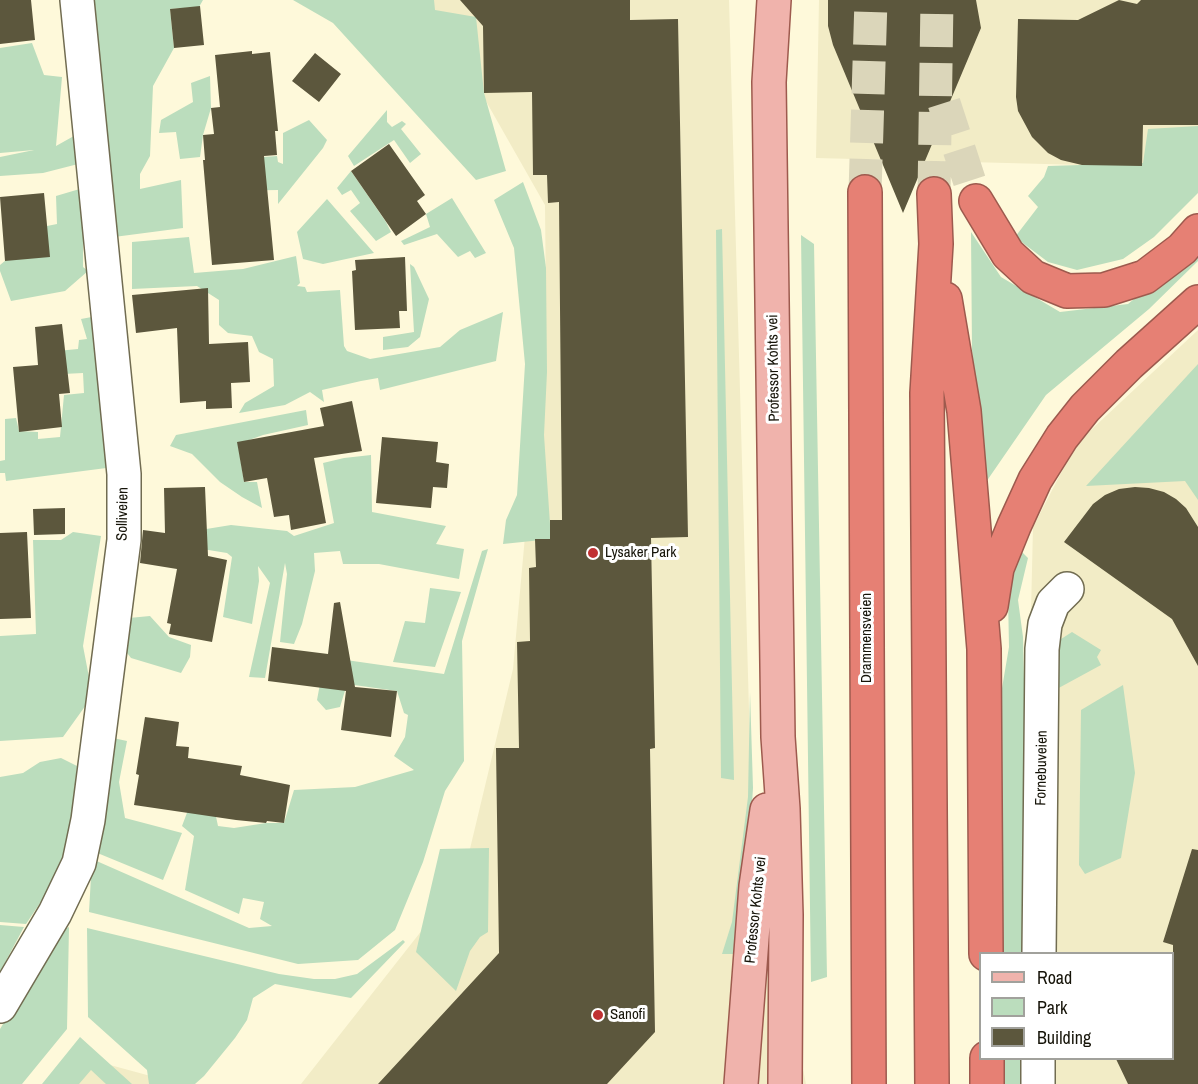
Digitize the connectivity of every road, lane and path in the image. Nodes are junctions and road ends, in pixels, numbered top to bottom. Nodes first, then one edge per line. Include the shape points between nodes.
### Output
1 (77, 0) edge
2 (774, 0) edge
3 (865, 192) tunnel mouth
4 (934, 194) tunnel mouth
5 (976, 201) tunnel mouth
6 (1198, 231) edge
7 (936, 244) junction
8 (1198, 302) edge
9 (1067, 589) dead end
10 (984, 649) junction
11 (778, 737) junction
12 (986, 952) edge
13 (1039, 952) edge
14 (0, 1006) edge
15 (987, 1060) edge
16 (1038, 1060) edge
17 (868, 1082) edge
18 (741, 1084) edge
19 (785, 1084) edge
20 (932, 1084) edge
21 (987, 1084) edge
22 (1038, 1084) edge

1 - 14 street, Solliveien via 124,474 124,540 79,863 55,913
2 - 11 main road, Professor Kohts vei via 769,82
3 - 17 highway, Drammensveien
4 - 7 highway
5 - 6 highway via 1008,254 1033,277 1067,291 1104,290 1145,277 1182,249
7 - 10 highway via 964,411
7 - 20 highway via 927,393
8 - 10 highway via 1129,363 1062,436 1035,480 998,568
9 - 13 street, Fornebuveien via 1053,603 1042,649
10 - 12 highway
11 - 18 main road, Professor Kohts vei via 756,886
11 - 19 main road, Professor Kohts vei via 786,915
15 - 21 highway
16 - 22 street

